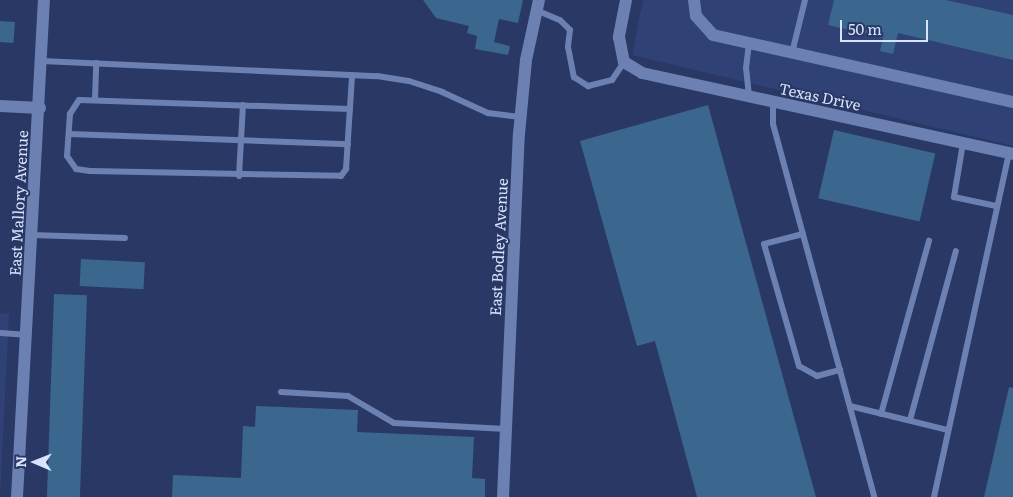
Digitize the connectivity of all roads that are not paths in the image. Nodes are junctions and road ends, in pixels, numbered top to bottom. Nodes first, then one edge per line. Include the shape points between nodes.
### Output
1 (44, 0) edge
2 (626, 0) edge
3 (694, 0) edge
4 (805, 0) edge
5 (538, 5) edge
6 (749, 43) junction
7 (792, 53) junction
8 (42, 61) junction
9 (624, 62) junction
10 (96, 63) junction
11 (352, 75) junction
12 (749, 97) junction
13 (95, 99) junction
14 (773, 102) junction
15 (1013, 102) edge
16 (243, 105) junction
17 (0, 106) edge
18 (40, 108) junction
19 (350, 109) junction
20 (520, 117) junction
21 (69, 134) junction
22 (242, 140) junction
23 (963, 143) junction
24 (348, 144) junction
25 (1011, 153) edge
26 (240, 176) junction
27 (996, 206) junction
28 (803, 234) junction
29 (32, 235) junction
30 (125, 238) dead end
31 (929, 241) dead end
32 (956, 251) dead end
33 (0, 333) edge
34 (26, 336) junction
35 (840, 370) junction
36 (281, 392) dead end
37 (850, 406) junction
38 (881, 414) junction
39 (910, 420) junction
40 (506, 429) junction
41 (948, 430) junction
42 (17, 497) edge
43 (503, 497) edge
44 (874, 497) edge
45 (934, 497) edge

1 - 8 street, East Mallory Avenue
2 - 9 street via 619,37
3 - 6 street via 696,16 713,35
4 - 7 lane
5 - 9 lane via 570,30 568,46 574,78 588,86 612,80
5 - 20 street, East Bodley Avenue via 526,60
6 - 7 street
6 - 12 lane via 746,68
7 - 15 street
8 - 10 lane
8 - 18 street, East Mallory Avenue
9 - 12 street, Texas Drive via 642,73
10 - 11 lane
10 - 13 lane
11 - 19 lane
11 - 20 lane via 408,81 488,113
12 - 14 street, Texas Drive
13 - 16 lane
13 - 21 lane via 79,100 74,105
14 - 23 street, Texas Drive
14 - 28 lane via 773,124
16 - 19 lane
16 - 22 lane
17 - 18 street
18 - 29 street, East Mallory Avenue
19 - 24 lane
20 - 40 street, East Bodley Avenue
21 - 22 lane
21 - 26 lane via 67,156 76,169
22 - 24 lane
22 - 26 lane
23 - 25 street, Texas Drive
23 - 27 lane via 954,197
24 - 26 lane via 346,169 341,176
25 - 27 lane
27 - 41 lane
28 - 35 lane
28 - 35 lane via 764,244 799,366 817,376
29 - 30 lane
29 - 34 street, East Mallory Avenue
31 - 38 lane
32 - 39 lane
33 - 34 lane
34 - 42 street, East Mallory Avenue
35 - 37 lane
36 - 40 lane via 348,396 394,423
37 - 38 lane
37 - 44 lane
38 - 39 lane
39 - 41 lane
40 - 43 street, East Bodley Avenue
41 - 45 lane

